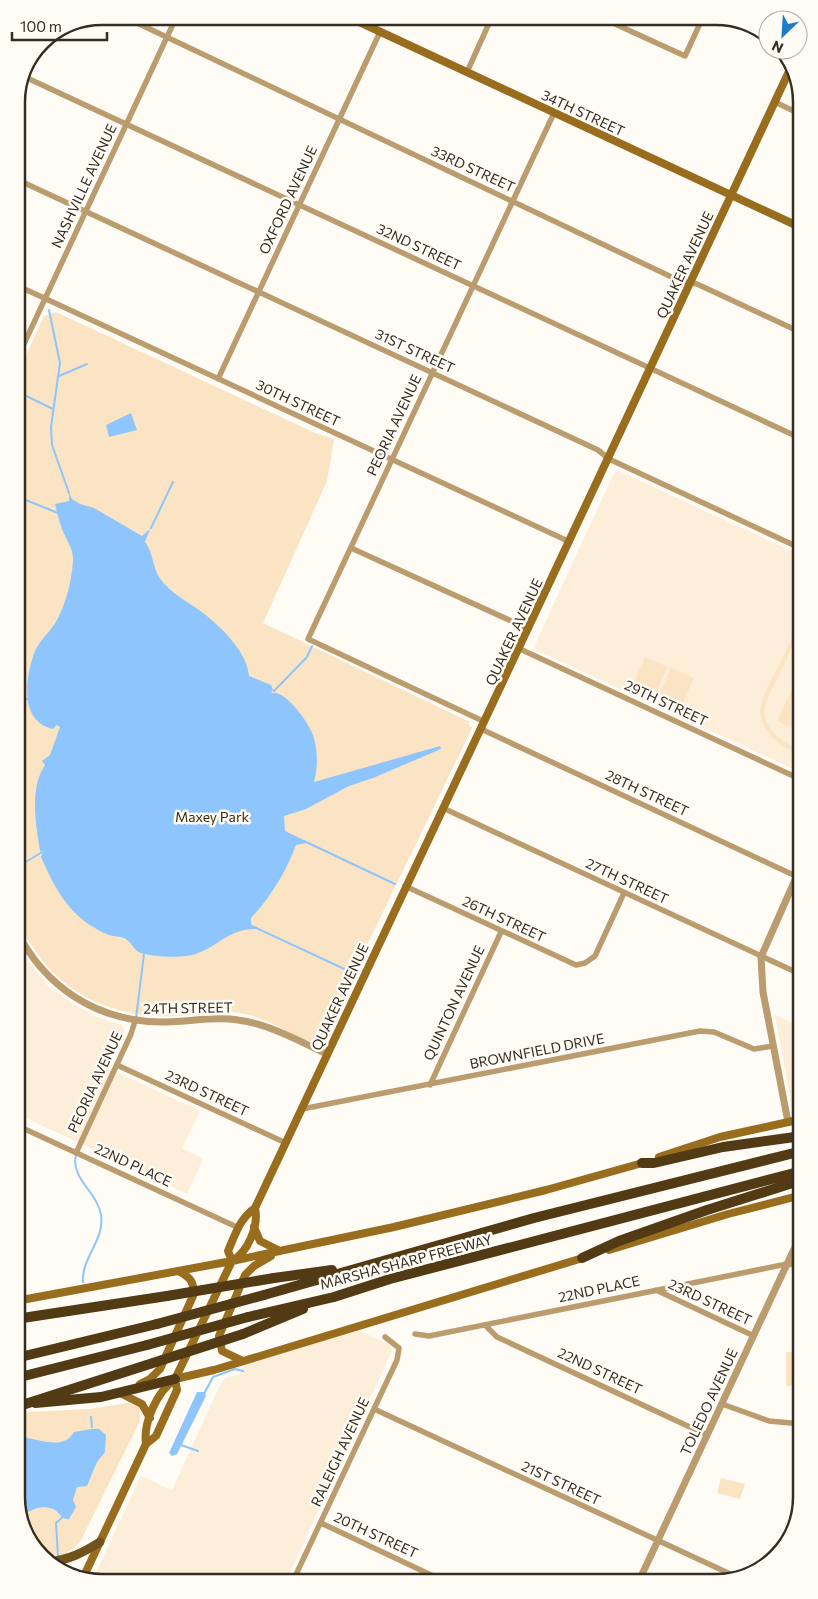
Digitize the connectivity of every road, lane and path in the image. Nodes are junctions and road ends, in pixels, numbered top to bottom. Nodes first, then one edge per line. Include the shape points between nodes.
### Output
1 (141, 25) edge
2 (173, 25) edge
3 (365, 25) edge
4 (488, 25) edge
5 (617, 25) edge
6 (699, 25) edge
7 (380, 32) junction
8 (167, 37) junction
9 (467, 72) junction
10 (788, 74) edge
11 (29, 79) edge
12 (775, 102) junction
13 (793, 111) edge
14 (554, 113) junction
15 (339, 119) junction
16 (126, 124) junction
17 (25, 183) edge
18 (732, 195) junction
19 (512, 202) junction
20 (299, 205) junction
21 (86, 211) junction
22 (793, 224) edge
23 (690, 282) junction
24 (472, 286) junction
25 (25, 289) edge
26 (259, 292) junction
27 (45, 298) junction
28 (793, 328) edge
29 (25, 341) edge
30 (650, 369) junction
31 (432, 373) junction
32 (218, 379) junction
33 (793, 435) edge
34 (609, 458) junction
35 (391, 460) junction
36 (570, 542) junction
37 (793, 545) edge
38 (351, 548) junction
39 (529, 629) junction
40 (308, 639) joint
41 (520, 649) junction
42 (483, 725) junction
43 (793, 776) edge
44 (443, 808) junction
45 (793, 875) edge
46 (405, 886) junction
47 (793, 890) edge
48 (624, 893) junction
49 (501, 932) junction
50 (25, 946) edge
51 (761, 957) junction
52 (793, 972) edge
53 (135, 1021) junction
54 (774, 1046) junction
55 (327, 1054) junction
56 (118, 1065) junction
57 (430, 1085) junction
58 (302, 1109) junction
59 (793, 1121) edge
60 (788, 1122) junction
61 (25, 1129) edge
62 (793, 1137) edge
63 (286, 1143) junction
64 (76, 1153) junction
65 (793, 1153) edge
66 (642, 1163) junction
67 (793, 1173) edge
68 (793, 1183) edge
69 (793, 1197) edge
70 (255, 1208) junction
71 (254, 1227) junction
72 (238, 1228) junction
73 (280, 1251) junction
74 (793, 1251) edge
75 (582, 1258) junction
76 (232, 1261) junction
77 (373, 1264) junction
78 (787, 1264) junction
79 (793, 1265) edge
80 (178, 1271) junction
81 (656, 1290) junction
82 (334, 1297) junction
83 (25, 1299) edge
84 (25, 1318) edge
85 (485, 1325) junction
86 (415, 1334) dead end
87 (754, 1336) junction
88 (385, 1338) dead end
89 (25, 1356) edge
90 (243, 1361) junction
91 (25, 1376) edge
92 (175, 1379) junction
93 (120, 1393) junction
94 (25, 1403) edge
95 (722, 1404) junction
96 (25, 1405) edge
97 (374, 1409) junction
98 (150, 1418) junction
99 (793, 1423) edge
100 (707, 1435) junction
101 (146, 1444) junction
102 (321, 1522) junction
103 (657, 1541) junction
104 (100, 1542) junction
105 (59, 1561) edge
106 (86, 1572) edge
107 (728, 1573) edge
108 (296, 1574) edge
109 (429, 1574) edge
110 (642, 1574) edge

1 - 8 street, 33RD STREET
2 - 8 street, NASHVILLE AVENUE
3 - 7 main road, 34TH STREET
4 - 9 street
5 - 6 street via 685,56
7 - 9 main road, 34TH STREET
7 - 15 street, OXFORD AVENUE
8 - 15 street, 33RD STREET
8 - 16 street, NASHVILLE AVENUE
9 - 14 main road, 34TH STREET
10 - 12 main road, QUAKER AVENUE
11 - 16 street, 32ND STREET
12 - 13 street
12 - 18 main road, QUAKER AVENUE
14 - 18 main road, 34TH STREET
14 - 19 street, PEORIA AVENUE
15 - 19 street, 33RD STREET
15 - 20 street, OXFORD AVENUE
16 - 20 street, 32ND STREET
16 - 21 street, NASHVILLE AVENUE
17 - 21 street, 31ST STREET
18 - 22 main road, 34TH STREET
18 - 23 main road, QUAKER AVENUE
19 - 23 street, 33RD STREET via 680,281
19 - 24 street, PEORIA AVENUE
20 - 24 street, 32ND STREET
20 - 26 street, OXFORD AVENUE
21 - 26 street, 31ST STREET
21 - 27 street, NASHVILLE AVENUE
23 - 28 street, 33RD STREET
23 - 30 main road, QUAKER AVENUE
24 - 30 street, 32ND STREET
24 - 31 street, PEORIA AVENUE
25 - 27 street, 30TH STREET
26 - 31 street, 31ST STREET
26 - 32 street, OXFORD AVENUE
27 - 29 street, NASHVILLE AVENUE
27 - 32 street, 30TH STREET
30 - 33 street, 32ND STREET
30 - 34 main road, QUAKER AVENUE
31 - 34 street, 31ST STREET
31 - 35 street, PEORIA AVENUE
32 - 35 street, 30TH STREET
34 - 36 main road, QUAKER AVENUE
34 - 37 street, 31ST STREET
35 - 36 street, 30TH STREET
35 - 38 street, PEORIA AVENUE
36 - 39 main road, QUAKER AVENUE
38 - 39 street
38 - 40 street, PEORIA AVENUE
39 - 41 main road, QUAKER AVENUE
40 - 42 street, 28TH STREET
41 - 42 main road, QUAKER AVENUE
41 - 43 street, 29TH STREET
42 - 44 main road, QUAKER AVENUE
42 - 45 street, 28TH STREET
44 - 46 main road, QUAKER AVENUE
44 - 48 street, 27TH STREET
46 - 49 street, 26TH STREET
46 - 55 main road, QUAKER AVENUE
47 - 51 street
48 - 49 street, 26TH STREET via 594,957 585,963 570,964
48 - 51 street, 27TH STREET
49 - 57 street, QUINTON AVENUE
50 - 53 street, 24TH STREET via 38,964 63,988 89,1006
51 - 52 street, 27TH STREET
51 - 54 street via 763,992
53 - 55 street, 24TH STREET via 222,1018 249,1022
53 - 56 street, PEORIA AVENUE
54 - 57 street, BROWNFIELD DRIVE via 754,1049 714,1032 700,1031
54 - 60 street
55 - 58 main road, QUAKER AVENUE
56 - 63 street, 23RD STREET
56 - 64 street, PEORIA AVENUE
57 - 58 street, BROWNFIELD DRIVE
58 - 63 main road, QUAKER AVENUE
59 - 60 main road
60 - 66 main road via 720,1137
61 - 64 street, 22ND PLACE
62 - 66 highway
63 - 70 main road, QUAKER AVENUE
64 - 72 street, 22ND PLACE
65 - 77 highway, MARSHA SHARP FREEWAY via 534,1218
66 - 73 main road via 452,1213
67 - 82 highway, MARSHA SHARP FREEWAY
68 - 75 highway via 619,1241
69 - 75 main road
70 - 71 main road, QUAKER AVENUE via 258,1220
70 - 72 main road, QUAKER AVENUE via 245,1215
71 - 73 main road via 260,1242
71 - 76 main road, QUAKER AVENUE via 242,1255
72 - 76 main road, QUAKER AVENUE via 228,1251
73 - 76 main road
73 - 90 main road via 248,1271 219,1336 222,1351
74 - 78 street, TOLEDO AVENUE
75 - 90 main road
76 - 80 main road
76 - 92 main road, QUAKER AVENUE
77 - 84 highway, bridge
77 - 89 highway, MARSHA SHARP FREEWAY, bridge via 157,1324
78 - 79 street
78 - 81 street, 22ND PLACE
78 - 87 street, TOLEDO AVENUE
80 - 83 main road
80 - 93 main road via 192,1282 193,1296 160,1369 150,1379
81 - 85 street, 22ND PLACE
81 - 87 street, 23RD STREET
82 - 91 highway, MARSHA SHARP FREEWAY, bridge
82 - 94 highway, bridge via 243,1334
85 - 86 street, 22ND PLACE via 429,1336
85 - 100 street, 22ND STREET via 497,1337
87 - 95 street, TOLEDO AVENUE
88 - 97 street, RALEIGH AVENUE via 396,1344 400,1353
90 - 92 main road
92 - 93 highway
92 - 98 main road, QUAKER AVENUE via 164,1387
92 - 101 main road, QUAKER AVENUE via 177,1390 156,1436
93 - 96 highway
93 - 98 main road via 142,1404
95 - 99 street via 769,1421
95 - 100 street, TOLEDO AVENUE
97 - 102 street, RALEIGH AVENUE
97 - 103 street, 21ST STREET
98 - 101 main road, QUAKER AVENUE via 144,1430
100 - 103 street, TOLEDO AVENUE
101 - 104 main road, QUAKER AVENUE
102 - 108 street, RALEIGH AVENUE
102 - 109 street, 20TH STREET
103 - 107 street, 21ST STREET
103 - 110 street, TOLEDO AVENUE
104 - 105 main road via 81,1554
104 - 106 main road, QUAKER AVENUE

